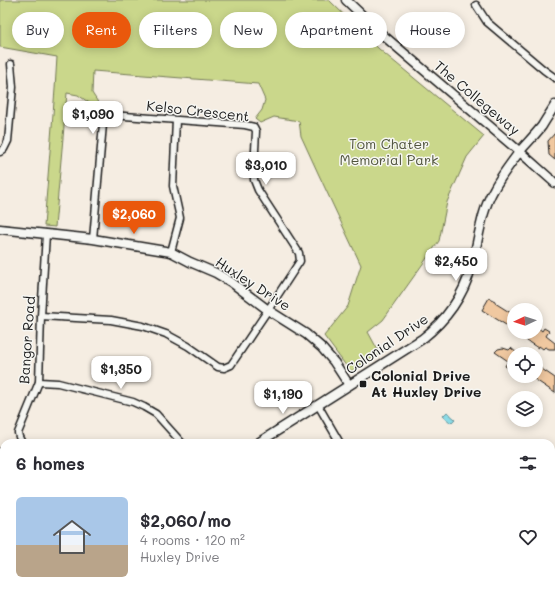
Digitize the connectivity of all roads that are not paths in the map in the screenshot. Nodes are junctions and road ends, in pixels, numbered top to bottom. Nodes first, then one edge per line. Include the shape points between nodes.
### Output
1 (346, 0) edge
2 (476, 5) dead end
3 (11, 64) dead end
4 (555, 78) edge
5 (555, 105) edge
6 (176, 120) junction
7 (0, 152) edge
8 (520, 152) junction
9 (555, 183) edge
10 (0, 229) edge
11 (46, 234) junction
12 (93, 239) junction
13 (171, 252) junction
14 (268, 310) junction
15 (41, 316) junction
16 (39, 382) junction
17 (349, 386) junction
18 (318, 405) junction
19 (20, 439) edge
20 (178, 439) edge
21 (264, 439) edge
22 (338, 439) edge

1 - 8 street, The Collegeway via 384,36
2 - 4 street via 488,22
3 - 7 street via 13,87 8,141
5 - 8 street, Colonial Drive
6 - 12 street, Kelso Crescent via 111,115 106,117 103,124
6 - 13 street via 173,186 180,218
6 - 14 street, Kelso Crescent via 245,125 254,127 256,131 254,180 299,253 300,261
8 - 9 street, The Collegeway
8 - 17 street, Colonial Drive via 489,198 469,276 449,313 422,339
10 - 11 street, Huxley Drive
11 - 12 street, Huxley Drive
11 - 15 street, Bangor Road
12 - 13 street, Huxley Drive
13 - 14 street, Huxley Drive via 216,273
14 - 15 street via 231,365 224,368 218,367 166,334 143,326 110,320
14 - 17 street, Huxley Drive via 306,334 321,347
15 - 16 street, Bangor Road
16 - 19 street, Bangor Road via 18,432
16 - 20 street via 58,383 133,402 156,414
17 - 18 street, Colonial Drive
18 - 21 street, Colonial Drive
18 - 22 street

